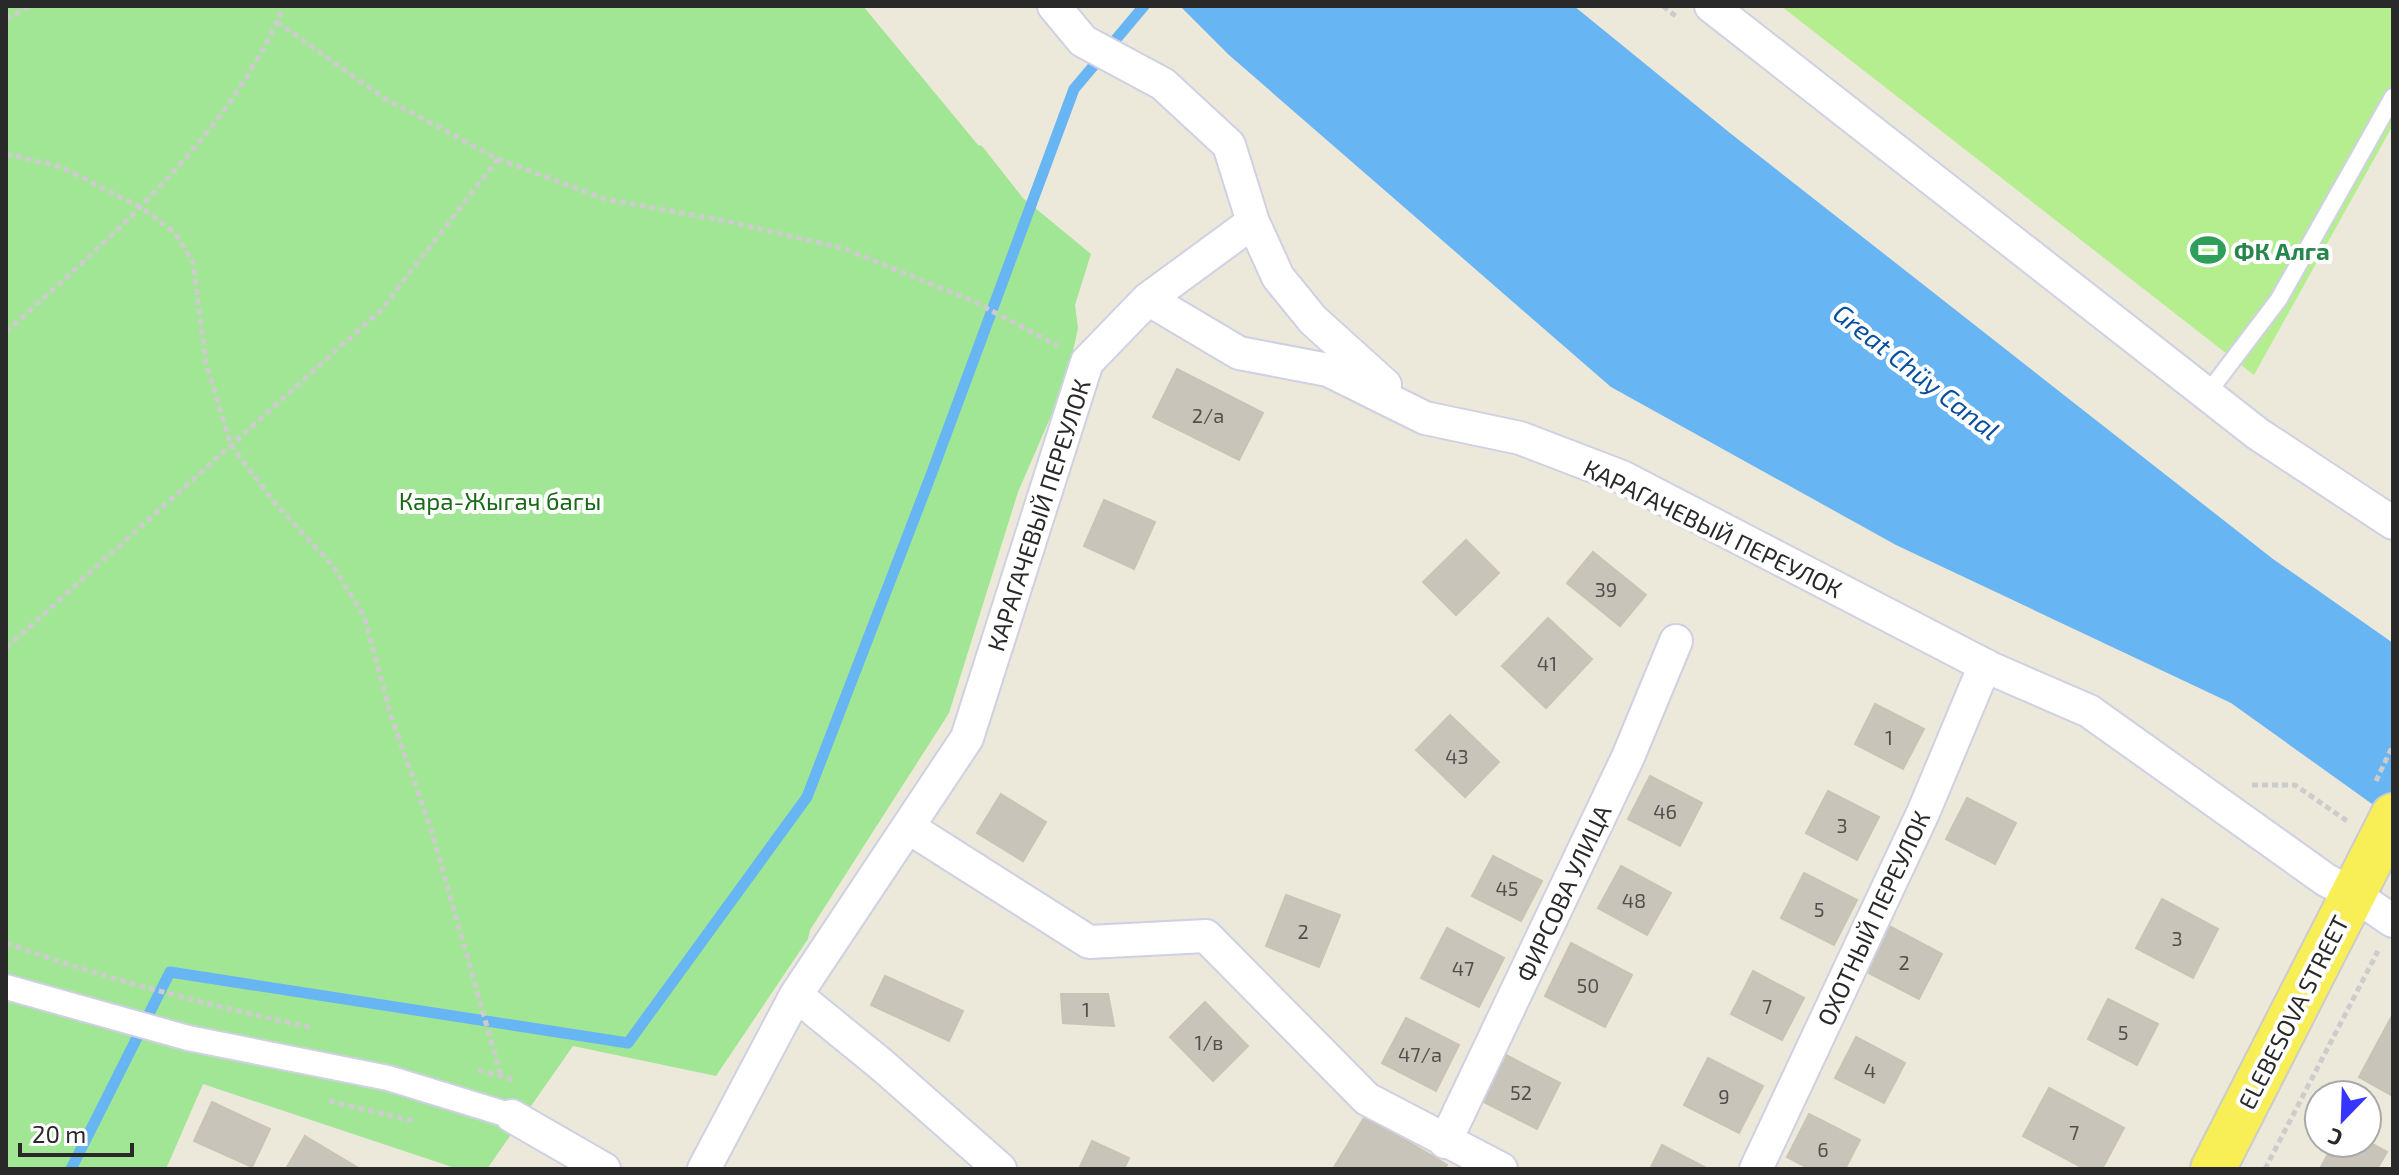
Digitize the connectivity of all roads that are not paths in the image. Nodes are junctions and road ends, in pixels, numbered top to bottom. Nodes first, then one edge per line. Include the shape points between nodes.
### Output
1 (1054, 6) edge
2 (1711, 6) edge
3 (2393, 97) edge
4 (1253, 222) junction
5 (1148, 299) junction
6 (2207, 394) junction
7 (1425, 418) junction
8 (2393, 523) edge
9 (1676, 641) dead end
10 (1985, 665) junction
11 (908, 827) junction
12 (2374, 832) edge
13 (2353, 894) junction
14 (2386, 935) edge
15 (6, 987) edge
16 (796, 995) junction
17 (512, 1116) joint
18 (1445, 1142) junction
19 (604, 1169) edge
20 (704, 1169) edge
21 (1000, 1169) edge
22 (1501, 1169) edge
23 (1756, 1169) edge
24 (2213, 1169) edge

1 - 4 street via 1083,41 1163,84 1229,145
2 - 6 street
3 - 6 lane via 2279,299
4 - 5 street
4 - 7 street via 1278,277 1313,320
5 - 7 street, КАРАГАЧЕВЫЙ ПЕРЕУЛОК via 1239,353 1328,370
5 - 11 street, КАРАГАЧЕВЫЙ ПЕРЕУЛОК via 1087,362 967,738
6 - 8 street
7 - 10 street, КАРАГАЧЕВЫЙ ПЕРЕУЛОК via 1520,438 1622,477
9 - 18 street, ФИРСОВА УЛИЦА via 1628,757
10 - 13 street, КАРАГАЧЕВЫЙ ПЕРЕУЛОК via 2089,711
10 - 23 street, ОХОТНЫЙ ПЕРЕУЛОК via 1923,813
11 - 16 street, КАРАГАЧЕВЫЙ ПЕРЕУЛОК
11 - 18 street via 1089,942 1206,936 1367,1099
12 - 13 main road, ELEBESOVA STREET
13 - 14 street, КАРАГАЧЕВЫЙ ПЕРЕУЛОК
13 - 24 main road, ELEBESOVA STREET
15 - 17 street via 188,1038 388,1078
16 - 20 street, КАРАГАЧЕВЫЙ ПЕРЕУЛОК
16 - 21 street
17 - 19 street
18 - 22 street

